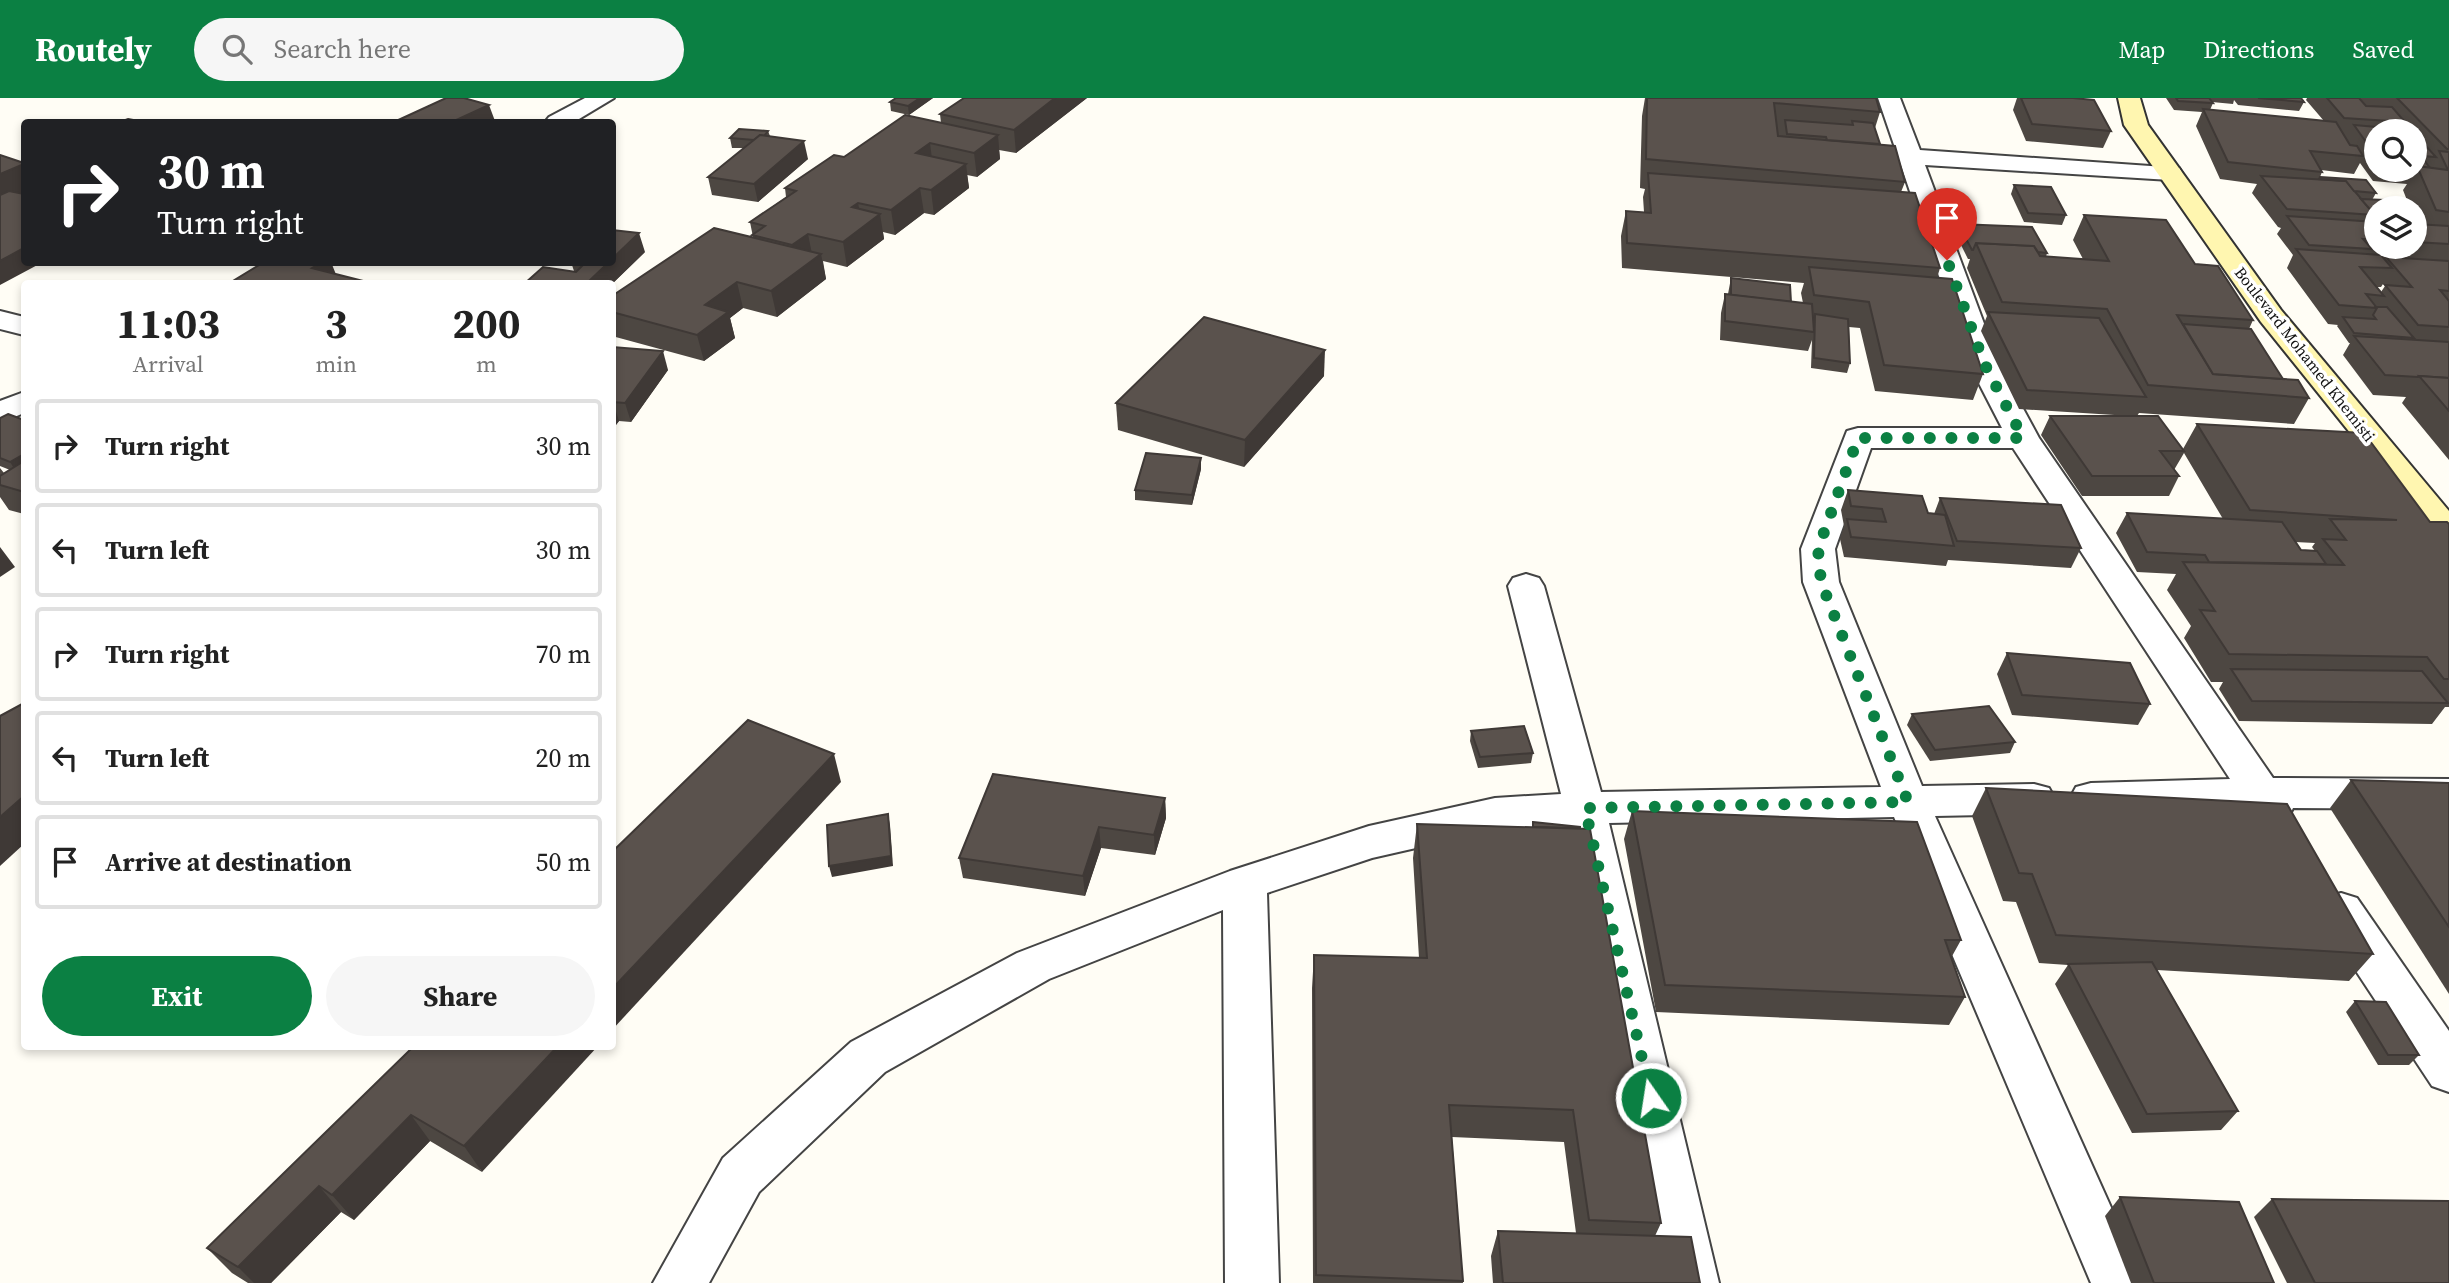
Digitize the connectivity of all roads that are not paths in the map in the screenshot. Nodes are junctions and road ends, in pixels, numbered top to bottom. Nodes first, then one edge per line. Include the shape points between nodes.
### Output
1 (603, 98) edge
2 (1889, 98) edge
3 (2129, 98) edge
4 (563, 119) edge
5 (1910, 156) junction
6 (2170, 173) junction
7 (0, 320) edge
8 (21, 325) edge
9 (21, 403) edge
10 (0, 414) edge
11 (2023, 438) junction
12 (2449, 533) edge
13 (1525, 586) dead end
14 (2261, 793) junction
15 (2449, 794) edge
16 (1908, 802) junction
17 (1585, 808) junction
18 (2292, 840) edge
19 (1245, 884) junction
20 (2324, 886) edge
21 (2449, 1072) edge
22 (680, 1283) edge
23 (1252, 1283) edge
24 (1692, 1283) edge
25 (2118, 1283) edge

1 - 4 street
2 - 5 street
3 - 6 main road, Boulevard Mohamed Khemisti via 2136,125
5 - 6 street
5 - 11 street via 1984,363
6 - 12 main road, Boulevard Mohamed Khemisti via 2271,316
7 - 8 street
9 - 10 street
11 - 14 street
11 - 16 street via 1858,438 1818,549 1821,582
13 - 17 street
14 - 15 street
14 - 16 street
14 - 18 street
16 - 17 street
16 - 25 street
17 - 19 street via 1482,816 1369,842
17 - 24 street
19 - 22 street via 1033,966 868,1057 741,1175
19 - 23 street
20 - 21 street

